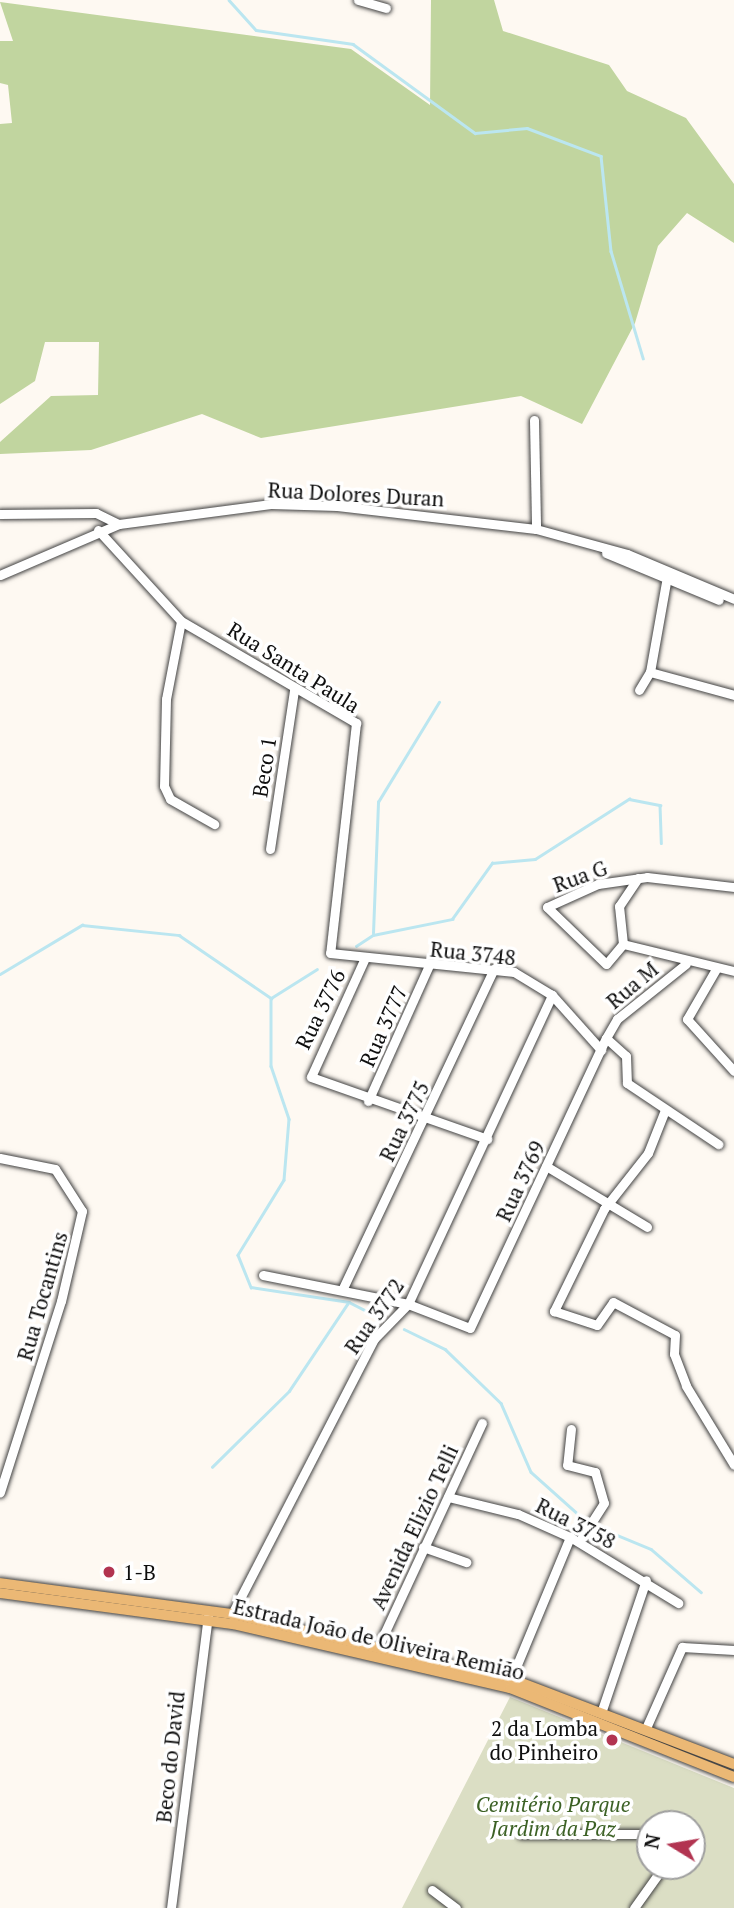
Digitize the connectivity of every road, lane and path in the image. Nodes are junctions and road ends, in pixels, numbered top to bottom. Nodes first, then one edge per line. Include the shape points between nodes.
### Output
1 (358, 0) edge
2 (386, 8) dead end
3 (534, 420) dead end
4 (0, 514) edge
5 (119, 524) junction
6 (536, 529) junction
7 (98, 530) junction
8 (592, 546) junction
9 (669, 570) junction
10 (0, 575) edge
11 (666, 582) junction
12 (734, 601) edge
13 (181, 621) junction
14 (650, 672) junction
15 (293, 690) junction
16 (639, 690) dead end
17 (734, 695) edge
18 (214, 824) dead end
19 (270, 849) dead end
20 (638, 878) junction
21 (734, 887) edge
22 (623, 944) junction
23 (364, 960) junction
24 (384, 962) joint
25 (686, 964) junction
26 (429, 965) junction
27 (716, 969) junction
28 (494, 970) junction
29 (734, 971) edge
30 (552, 995) junction
31 (606, 1038) junction
32 (601, 1050) junction
33 (734, 1072) edge
34 (368, 1101) junction
35 (665, 1110) junction
36 (426, 1117) junction
37 (487, 1139) junction
38 (718, 1144) dead end
39 (0, 1158) edge
40 (546, 1166) junction
41 (612, 1202) junction
42 (647, 1227) dead end
43 (263, 1275) dead end
44 (343, 1288) junction
45 (408, 1304) junction
46 (482, 1423) dead end
47 (571, 1429) dead end
48 (734, 1465) edge
49 (0, 1492) edge
50 (448, 1497) junction
51 (575, 1539) junction
52 (424, 1548) junction
53 (467, 1562) dead end
54 (646, 1580) junction
55 (0, 1583) edge
56 (0, 1593) edge
57 (678, 1602) dead end
58 (232, 1614) junction
59 (208, 1615) junction
60 (378, 1647) junction
61 (734, 1650) edge
62 (511, 1679) junction
63 (603, 1710) junction
64 (646, 1728) junction
65 (707, 1751) junction
66 (729, 1761) edge
67 (699, 1763) junction
68 (717, 1771) junction
69 (734, 1777) edge
70 (521, 1834) dead end
71 (636, 1834) edge
72 (654, 1880) edge
73 (432, 1890) dead end
74 (171, 1908) edge
75 (456, 1908) edge
76 (634, 1908) edge

1 - 2 street
3 - 6 street
4 - 5 street via 96,513
5 - 6 street, Rua Dolores Duran via 271,504 433,514
5 - 7 street, Rua Dolores Duran
6 - 8 street, Rua Dolores Duran
7 - 10 street, Rua Dolores Duran
7 - 13 street, Rua Santa Paula
8 - 9 street, Rua Dolores Duran
8 - 11 street, Rua Dolores Duran
9 - 11 street
9 - 12 street, Rua Dolores Duran
11 - 12 street, Rua Dolores Duran
11 - 14 street
13 - 15 street, Rua Santa Paula
13 - 18 street via 166,699 164,786 170,799
14 - 16 street
14 - 17 street
15 - 19 street, Beco 1
15 - 23 street, Rua Santa Paula via 356,723 327,948
20 - 21 street, Rua G
20 - 22 street via 619,906
20 - 22 street, Rua G via 586,888 547,910 606,964
22 - 25 street
23 - 24 street, Rua Santa Paula
23 - 34 street, Rua 3776 via 309,1074
24 - 26 street, Rua 3748
25 - 27 street
25 - 31 street, Rua M via 617,1019
26 - 28 street, Rua 3748
26 - 34 street, Rua 3777
27 - 29 street
27 - 33 street via 687,1019
28 - 30 street, Rua 3748 via 535,980
28 - 36 street, Rua 3775
30 - 32 street, Rua 3748
30 - 37 street, Rua 3772
31 - 32 street
31 - 35 street via 626,1056 627,1083
32 - 40 street, Rua 3769
34 - 36 street
35 - 38 street
35 - 41 street via 648,1153
36 - 37 street
36 - 44 street, Rua 3775
37 - 45 street, Rua 3772
39 - 49 street, Rua Tocantins via 55,1169 82,1211 61,1301
40 - 41 street
40 - 45 street, Rua 3769 via 470,1328
41 - 42 street
41 - 48 street via 589,1235 554,1311 597,1325 613,1302 675,1335 682,1377
43 - 44 street
44 - 45 street
45 - 58 street, Rua 3772 via 374,1339
46 - 50 street, Avenida Elizio Telli
47 - 51 street via 567,1465 595,1472 604,1503
50 - 51 street, Rua 3758 via 518,1514
50 - 52 street, Avenida Elizio Telli
51 - 54 street, Rua 3758
51 - 62 street
52 - 53 street
52 - 60 street, Avenida Elizio Telli
54 - 57 street, Rua 3758
54 - 63 street
55 - 59 main road, Estrada João de Oliveira Remião
56 - 59 main road, Estrada João de Oliveira Remião
58 - 59 main road, Estrada João de Oliveira Remião
58 - 60 main road, Estrada João de Oliveira Remião
59 - 67 main road, Estrada João de Oliveira Remião via 510,1688
59 - 74 street, Beco do David
60 - 62 main road, Estrada João de Oliveira Remião
61 - 64 street via 682,1647
62 - 63 main road, Estrada João de Oliveira Remião
63 - 64 main road, Estrada João de Oliveira Remião
64 - 65 main road, Estrada João de Oliveira Remião
65 - 66 main road, Estrada João de Oliveira Remião
65 - 67 main road
66 - 68 main road
67 - 68 main road, Estrada João de Oliveira Remião
68 - 69 main road, Estrada João de Oliveira Remião
70 - 71 street
72 - 76 street
73 - 75 street

